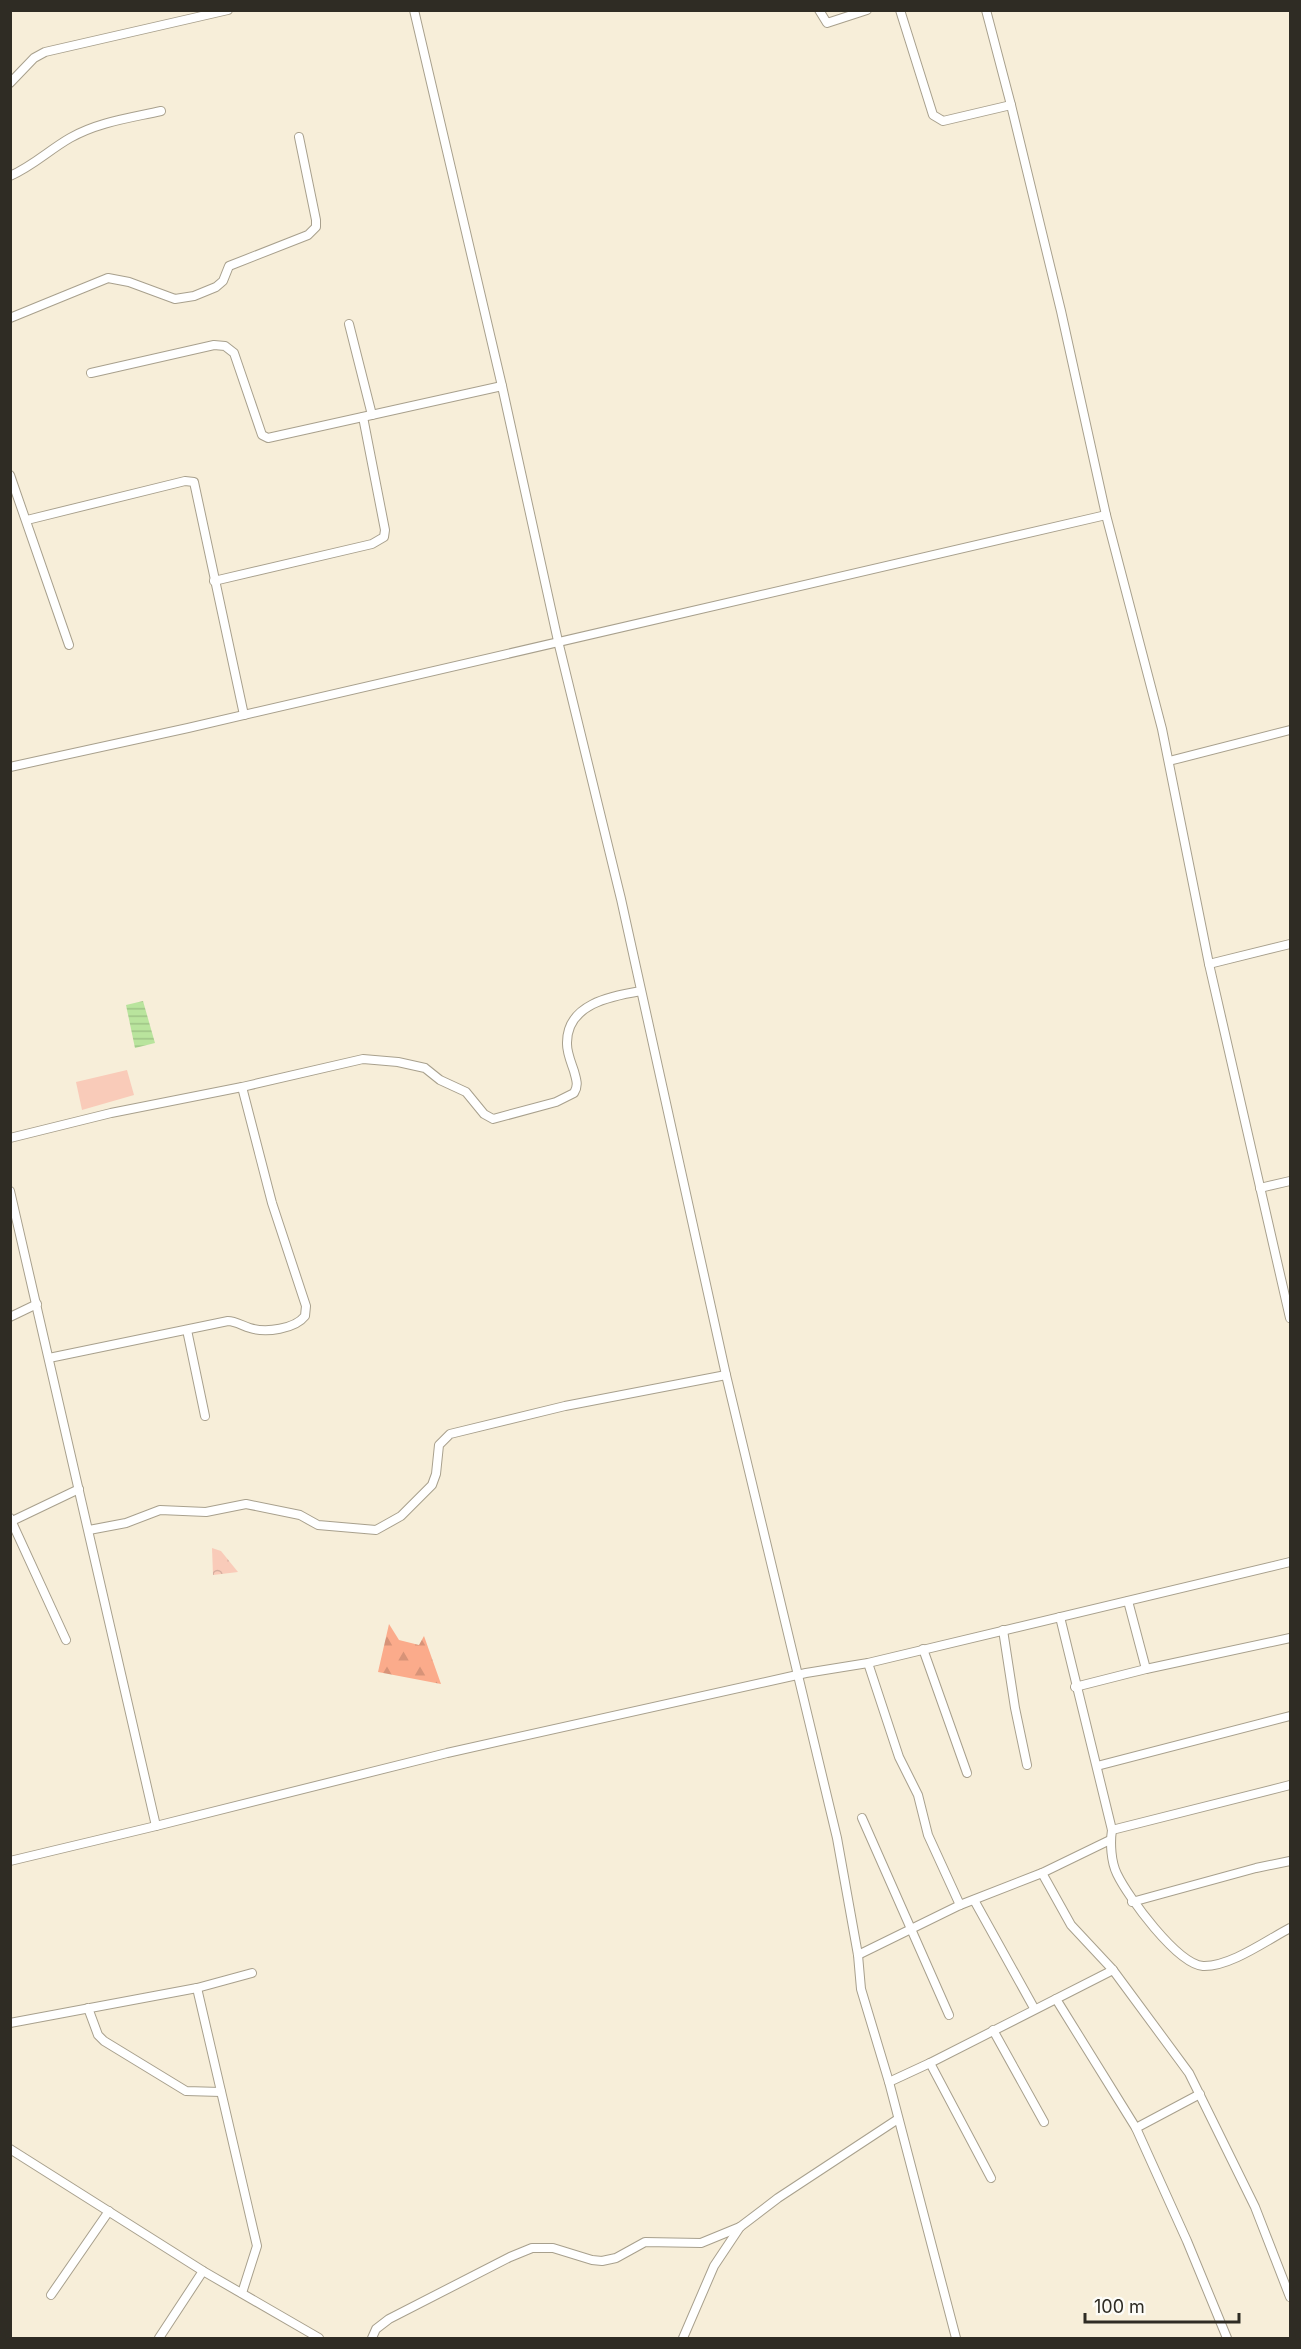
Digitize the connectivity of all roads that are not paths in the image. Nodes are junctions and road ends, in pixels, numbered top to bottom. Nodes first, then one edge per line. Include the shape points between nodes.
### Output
1 (228, 10) edge
2 (414, 10) edge
3 (819, 10) edge
4 (867, 10) edge
5 (900, 10) edge
6 (986, 10) edge
7 (10, 83) edge
8 (1011, 105) junction
9 (160, 111) dead end
10 (299, 137) dead end
11 (10, 176) edge
12 (10, 318) edge
13 (349, 324) dead end
14 (91, 373) dead end
15 (502, 386) junction
16 (372, 415) junction
17 (363, 417) junction
18 (10, 475) edge
19 (1106, 514) junction
20 (27, 520) junction
21 (214, 581) junction
22 (558, 641) junction
23 (69, 645) dead end
24 (244, 715) junction
25 (1290, 730) edge
26 (1169, 761) junction
27 (10, 766) edge
28 (1290, 944) edge
29 (1209, 964) junction
30 (642, 991) junction
31 (242, 1087) junction
32 (10, 1138) edge
33 (1290, 1181) edge
34 (1260, 1188) junction
35 (10, 1191) edge
36 (37, 1304) junction
37 (10, 1317) edge
38 (1290, 1318) edge
39 (186, 1330) junction
40 (49, 1358) junction
41 (726, 1375) junction
42 (205, 1416) dead end
43 (80, 1489) junction
44 (11, 1520) edge
45 (89, 1530) junction
46 (1290, 1563) edge
47 (1128, 1601) junction
48 (1060, 1617) junction
49 (1003, 1630) junction
50 (1290, 1638) edge
51 (66, 1640) dead end
52 (923, 1649) junction
53 (868, 1663) junction
54 (1146, 1669) junction
55 (798, 1675) junction
56 (1075, 1687) junction
57 (1290, 1716) edge
58 (1027, 1765) dead end
59 (1097, 1766) junction
60 (967, 1773) dead end
61 (1290, 1785) edge
62 (862, 1818) dead end
63 (156, 1826) junction
64 (1112, 1830) junction
65 (1110, 1840) junction
66 (1290, 1860) edge
67 (10, 1861) edge
68 (1042, 1873) junction
69 (974, 1900) junction
70 (1132, 1902) junction
71 (960, 1905) junction
72 (1290, 1928) edge
73 (911, 1929) junction
74 (858, 1955) junction
75 (1113, 1970) junction
76 (252, 1973) dead end
77 (197, 1988) junction
78 (1056, 1999) junction
79 (88, 2008) junction
80 (1034, 2008) junction
81 (950, 2015) dead end
82 (10, 2023) edge
83 (993, 2030) junction
84 (930, 2063) junction
85 (889, 2082) junction
86 (221, 2092) junction
87 (1200, 2094) junction
88 (898, 2119) junction
89 (1044, 2122) dead end
90 (1136, 2128) junction
91 (10, 2148) edge
92 (991, 2178) dead end
93 (109, 2211) junction
94 (740, 2227) junction
95 (203, 2271) junction
96 (242, 2293) junction
97 (51, 2295) dead end
98 (1290, 2297) edge
99 (159, 2338) edge
100 (319, 2338) edge
101 (372, 2338) edge
102 (683, 2338) edge
103 (956, 2338) edge
104 (1227, 2338) edge

1 - 7 street via 45,52
2 - 15 street
3 - 4 street via 827,24
5 - 8 street via 937,119 943,121
6 - 8 street
8 - 19 street
9 - 11 street via 84,131 36,164
10 - 12 street via 316,220 316,227 308,235 229,266 216,287 194,296 176,299 108,278
13 - 16 street
14 - 17 street via 214,345 225,346 234,353 262,435 274,438
15 - 16 street
15 - 22 street
16 - 17 street
17 - 21 street via 384,537 372,544
18 - 20 street
19 - 22 street
19 - 26 street
20 - 21 street via 191,480 195,483
20 - 23 street
21 - 24 street
22 - 24 street
22 - 30 street
24 - 27 street
25 - 26 street
26 - 29 street
28 - 29 street
29 - 34 street
30 - 31 street via 600,1000 570,1024 567,1044 578,1084 574,1093 556,1102 497,1118 484,1114 466,1092 425,1068 374,1059 352,1060
30 - 41 street
31 - 32 street
31 - 39 street via 272,1203 306,1311 302,1320 275,1329 252,1329 233,1321
33 - 34 street
34 - 38 street
35 - 36 street
36 - 37 street
36 - 40 street
39 - 40 street
39 - 42 street
40 - 43 street
41 - 45 street via 565,1406 450,1434 439,1445 432,1485 401,1516 376,1530 318,1525 300,1515 246,1504 206,1512 160,1510 126,1523
41 - 55 street
43 - 44 street
43 - 45 street
44 - 51 street
45 - 63 street
46 - 47 street
47 - 48 street
47 - 54 street
48 - 49 street
48 - 56 street
49 - 52 street
49 - 58 street
50 - 54 street
52 - 53 street
52 - 60 street
53 - 55 street
53 - 71 street via 899,1757 918,1795 928,1835
54 - 56 street
55 - 63 street via 447,1753
55 - 74 street via 837,1838
56 - 59 street
57 - 59 street
59 - 64 street
61 - 64 street
62 - 73 street
63 - 67 street
64 - 65 street
65 - 68 street
65 - 70 street via 1118,1875
66 - 70 street
68 - 69 street
68 - 75 street via 1071,1925
69 - 71 street
69 - 80 street
70 - 72 street via 1179,1954 1203,1966 1234,1959
71 - 73 street
73 - 74 street
73 - 81 street
74 - 85 street via 861,1989
75 - 78 street
75 - 87 street via 1189,2073
76 - 77 street
77 - 79 street
77 - 86 street
78 - 80 street
78 - 90 street
79 - 82 street
79 - 86 street via 104,2041 186,2091
80 - 83 street
83 - 84 street
83 - 89 street
84 - 85 street
84 - 92 street
85 - 88 street
86 - 96 street via 257,2246
87 - 90 street
87 - 98 street via 1255,2207
88 - 94 street
88 - 103 street
90 - 104 street
91 - 93 street
93 - 95 street
93 - 97 street
94 - 101 street via 701,2243 642,2243 623,2255 602,2261 553,2248 532,2248 389,2319
94 - 102 street via 714,2266
95 - 96 street
95 - 99 street
96 - 100 street

